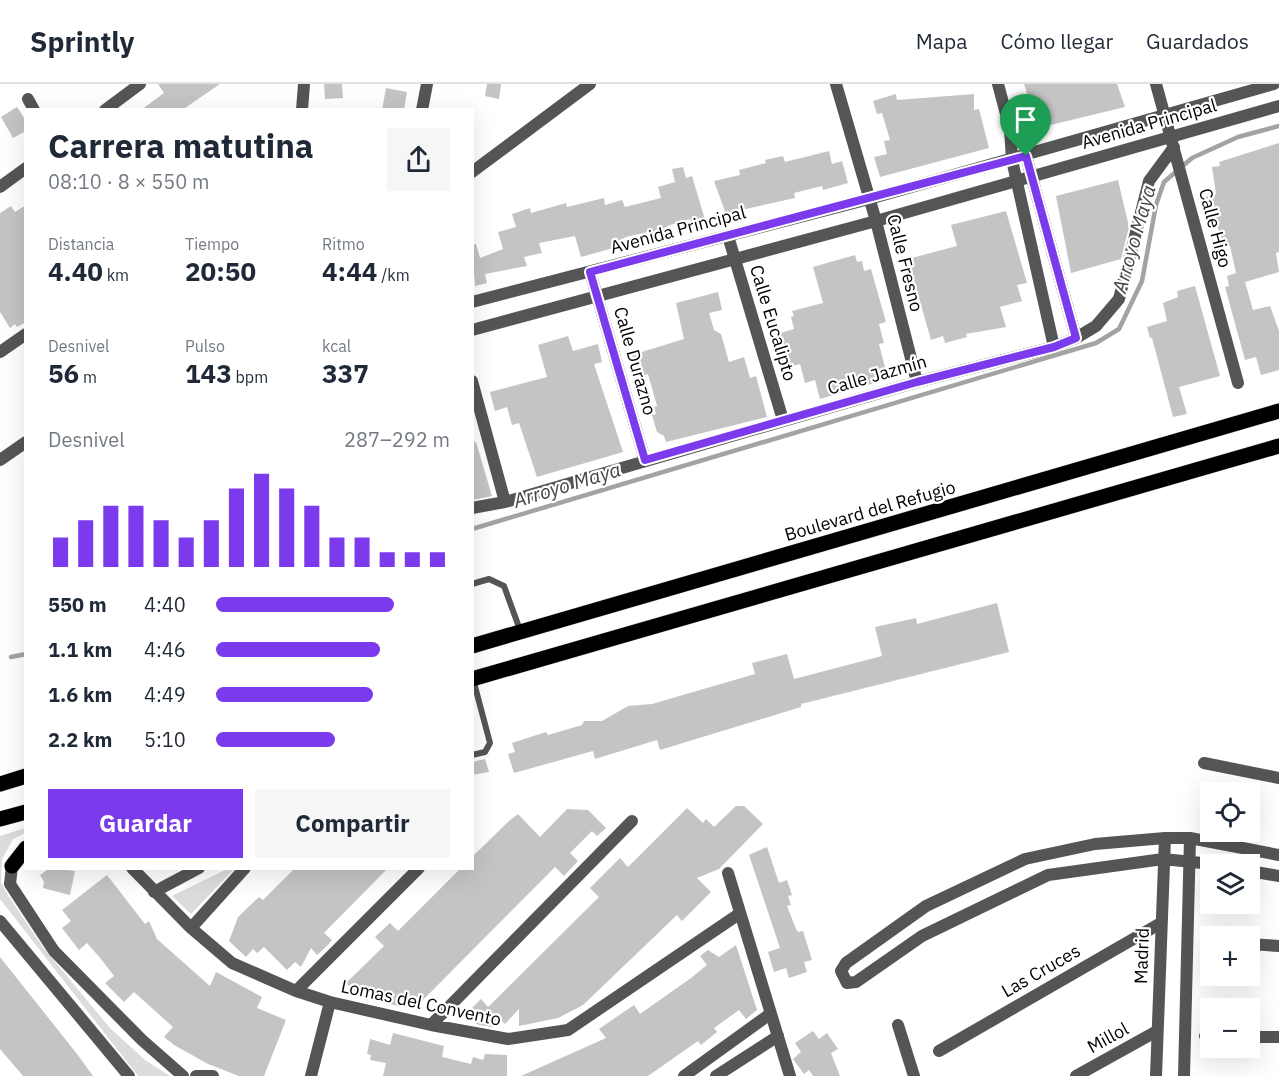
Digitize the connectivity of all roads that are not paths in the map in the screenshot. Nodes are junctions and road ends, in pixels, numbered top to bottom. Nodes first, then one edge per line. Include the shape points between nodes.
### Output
1 (140, 84) edge
2 (304, 84) edge
3 (427, 84) edge
4 (590, 84) edge
5 (836, 84) edge
6 (998, 84) edge
7 (1156, 84) edge
8 (1274, 84) edge
9 (1279, 106) edge
10 (108, 108) edge
11 (302, 108) edge
12 (422, 108) edge
13 (1165, 116) junction
14 (1010, 129) junction
15 (1174, 146) junction
16 (1026, 156) junction
17 (1012, 160) junction
18 (24, 169) edge
19 (474, 171) edge
20 (1032, 176) junction
21 (1016, 180) junction
22 (0, 187) edge
23 (869, 199) junction
24 (876, 221) junction
25 (728, 236) junction
26 (735, 259) junction
27 (590, 272) junction
28 (598, 296) junction
29 (474, 301) edge
30 (474, 329) edge
31 (24, 335) edge
32 (1076, 338) junction
33 (1054, 347) junction
34 (0, 352) edge
35 (917, 382) junction
36 (1238, 383) dead end
37 (474, 388) edge
38 (1279, 411) edge
39 (783, 420) junction
40 (24, 443) edge
41 (1279, 446) edge
42 (0, 460) edge
43 (645, 460) junction
44 (505, 502) junction
45 (474, 508) edge
46 (474, 583) edge
47 (521, 633) junction
48 (474, 645) edge
49 (474, 679) edge
50 (474, 683) edge
51 (474, 755) edge
52 (1204, 763) dead end
53 (24, 777) edge
54 (1279, 778) edge
55 (0, 784) edge
56 (24, 813) edge
57 (0, 819) edge
58 (632, 821) dead end
59 (1165, 838) junction
60 (1190, 838) junction
61 (24, 851) edge
62 (1279, 855) edge
63 (1163, 859) junction
64 (1189, 860) junction
65 (1200, 862) edge
66 (12, 866) joint
67 (134, 870) edge
68 (195, 870) edge
69 (243, 870) edge
70 (417, 870) edge
71 (728, 873) dead end
72 (1260, 873) edge
73 (1279, 876) edge
74 (154, 892) junction
75 (739, 914) junction
76 (0, 921) edge
77 (1161, 923) junction
78 (191, 928) junction
79 (1260, 945) edge
80 (1279, 946) edge
81 (296, 991) junction
82 (330, 1002) junction
83 (771, 1014) junction
84 (898, 1024) dead end
85 (431, 1025) junction
86 (1157, 1031) junction
87 (778, 1036) junction
88 (1260, 1037) edge
89 (1279, 1037) edge
90 (939, 1051) dead end
91 (129, 1076) edge
92 (183, 1076) edge
93 (196, 1076) edge
94 (213, 1076) edge
95 (311, 1076) edge
96 (684, 1076) edge
97 (716, 1076) edge
98 (790, 1076) edge
99 (914, 1076) edge
100 (1076, 1076) edge
101 (1156, 1076) edge
102 (1184, 1076) edge

1 - 10 street
2 - 11 street
3 - 12 street
4 - 19 street
5 - 23 street, Calle Fresno
6 - 14 street
7 - 13 street, Calle Higo
8 - 13 street, Avenida Principal
9 - 15 street, Avenida Principal
13 - 15 street, Calle Higo
13 - 16 street, Avenida Principal
14 - 16 street
14 - 17 street
15 - 20 street, Avenida Principal
15 - 32 street, Calle Jazmín via 1149,181 1119,299 1096,326
15 - 36 street, Calle Higo
16 - 17 street, Avenida Principal
16 - 20 street
17 - 21 street
17 - 23 street, Avenida Principal
18 - 22 street
20 - 21 street, Avenida Principal
20 - 32 street
21 - 24 street, Avenida Principal
21 - 33 street
23 - 24 street, Calle Fresno
23 - 25 street, Avenida Principal
24 - 26 street, Avenida Principal
24 - 35 street, Calle Fresno
25 - 26 street, Calle Eucalipto
25 - 27 street, Avenida Principal
26 - 28 street, Avenida Principal
26 - 39 street, Calle Eucalipto
27 - 28 street, Calle Durazno
27 - 29 street, Avenida Principal
28 - 30 street, Avenida Principal
28 - 43 street, Calle Durazno
31 - 34 street
32 - 33 street, Calle Jazmín
33 - 35 street, Calle Jazmín
35 - 39 street, Calle Jazmín
37 - 44 street
38 - 47 main road, Boulevard del Refugio
39 - 43 street, Calle Jazmín
40 - 42 street
41 - 49 main road
43 - 44 street, Calle Jazmín
44 - 45 street, Calle Jazmín
46 - 47 lane via 489,579 504,586
47 - 48 main road, Boulevard del Refugio
50 - 51 lane via 490,743 485,752
52 - 54 street
53 - 55 main road
56 - 57 main road
58 - 85 street
59 - 60 street
59 - 63 street, Madrid
59 - 63 street via 1095,844 1025,859 926,906 846,963 841,971 843,978 847,983 856,982 922,936 1048,875
60 - 62 street
60 - 64 street
61 - 66 main road
63 - 64 street
63 - 77 street, Madrid
64 - 65 street
64 - 102 street
66 - 92 street via 10,884 54,951
67 - 74 street, Lomas del Convento
68 - 74 street
69 - 78 street
70 - 81 street
71 - 75 street
72 - 73 street
74 - 78 street, Lomas del Convento
75 - 83 street
75 - 85 street, Lomas del Convento via 568,1030 508,1039
76 - 91 street
77 - 86 street, Madrid
77 - 90 street, Las Cruces
78 - 81 street, Lomas del Convento via 232,963
79 - 80 street
81 - 82 street, Lomas del Convento
82 - 85 street, Lomas del Convento
82 - 95 street
83 - 87 street
83 - 96 street
84 - 99 street
86 - 100 street, Millol
86 - 101 street, Madrid
87 - 97 street
87 - 98 street
88 - 89 street
93 - 94 street

